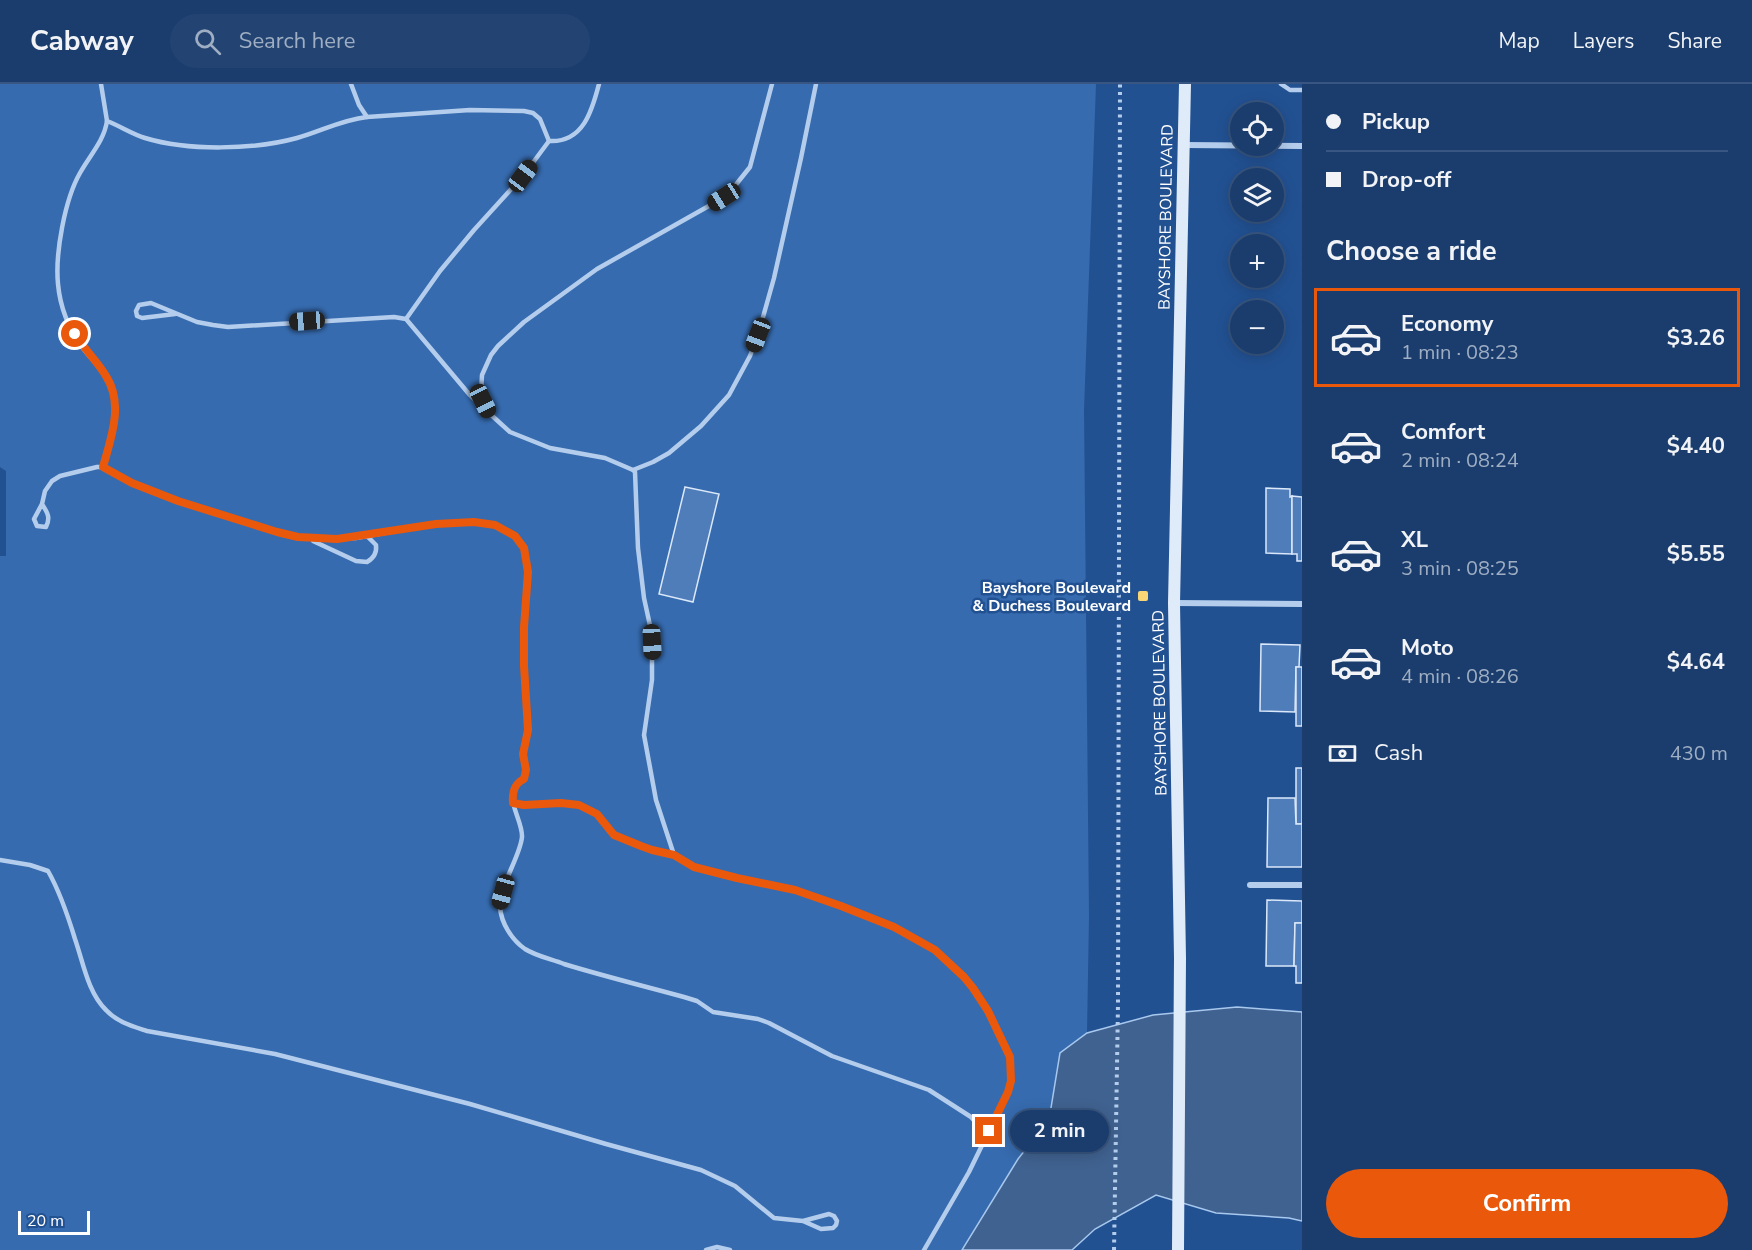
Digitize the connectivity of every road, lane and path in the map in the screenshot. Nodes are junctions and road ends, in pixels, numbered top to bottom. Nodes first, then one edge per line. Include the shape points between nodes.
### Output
1 (101, 84) edge
2 (351, 84) edge
3 (599, 84) edge
4 (772, 84) edge
5 (816, 84) edge
6 (1120, 84) edge
7 (1185, 84) edge
8 (1281, 84) edge
9 (1302, 90) edge
10 (367, 117) junction
11 (107, 121) junction
12 (549, 141) junction
13 (1184, 145) junction
14 (1302, 146) edge
15 (175, 314) junction
16 (406, 319) junction
17 (489, 413) junction
18 (103, 467) junction
19 (633, 470) junction
20 (42, 504) junction
21 (367, 536) junction
22 (308, 538) junction
23 (1174, 603) junction
24 (1302, 604) edge
25 (513, 803) junction
26 (674, 855) junction
27 (0, 860) edge
28 (1251, 885) dead end
29 (1302, 885) edge
30 (984, 1142) junction
31 (803, 1221) junction
32 (706, 1250) edge
33 (730, 1250) edge
34 (924, 1250) edge
35 (1114, 1250) edge
36 (1178, 1250) edge

1 - 11 lane
2 - 10 lane
3 - 12 lane via 590,115 580,129 566,139
4 - 17 lane via 750,167 743,178 724,197 597,269 509,335 491,356 482,375 481,393
5 - 19 lane via 774,278 750,356 729,395 701,426 669,453
6 - 35 path
7 - 13 main road, BAYSHORE BOULEVARD
8 - 9 lane via 1290,90
10 - 11 lane via 339,122 290,140 231,147 143,138
10 - 12 lane via 470,110 524,111 540,118
11 - 18 lane via 104,134 73,188 62,234 58,283 70,327 108,378 114,393 116,415
12 - 16 lane via 447,263
13 - 14 street
13 - 23 main road, BAYSHORE BOULEVARD
15 - 15 lane via 151,303 140,305 136,311 142,318
15 - 16 lane via 228,327
16 - 17 lane
17 - 19 lane via 510,432 529,441 605,458
18 - 20 lane via 60,476 45,491
18 - 22 lane via 178,501
19 - 26 lane via 638,548 651,630 652,680 644,735 656,800
20 - 20 lane via 34,519 40,528 46,527 48,518
21 - 22 lane
21 - 22 lane via 376,545 376,552 362,563
21 - 25 lane via 436,524 485,523 515,536 524,548 528,572 524,666 528,730 523,754 526,770 524,779 514,789
23 - 24 street
23 - 36 main road, BAYSHORE BOULEVARD via 1180,958
25 - 26 lane via 579,805 597,814 614,835
25 - 30 lane via 522,836 500,904 507,930 525,949 584,970 697,1001 713,1012 758,1019 832,1056 920,1086 970,1117 978,1125
26 - 30 lane via 694,867 795,890 841,906 894,927 935,950 964,977 988,1011 1010,1057 1008,1092
27 - 31 lane via 48,871 60,894 96,997 106,1011 123,1022 147,1031 264,1052 470,1104 701,1170 735,1186 774,1218
28 - 29 street
30 - 34 lane
31 - 31 lane via 829,1214 837,1221 828,1229
32 - 33 lane via 717,1246

